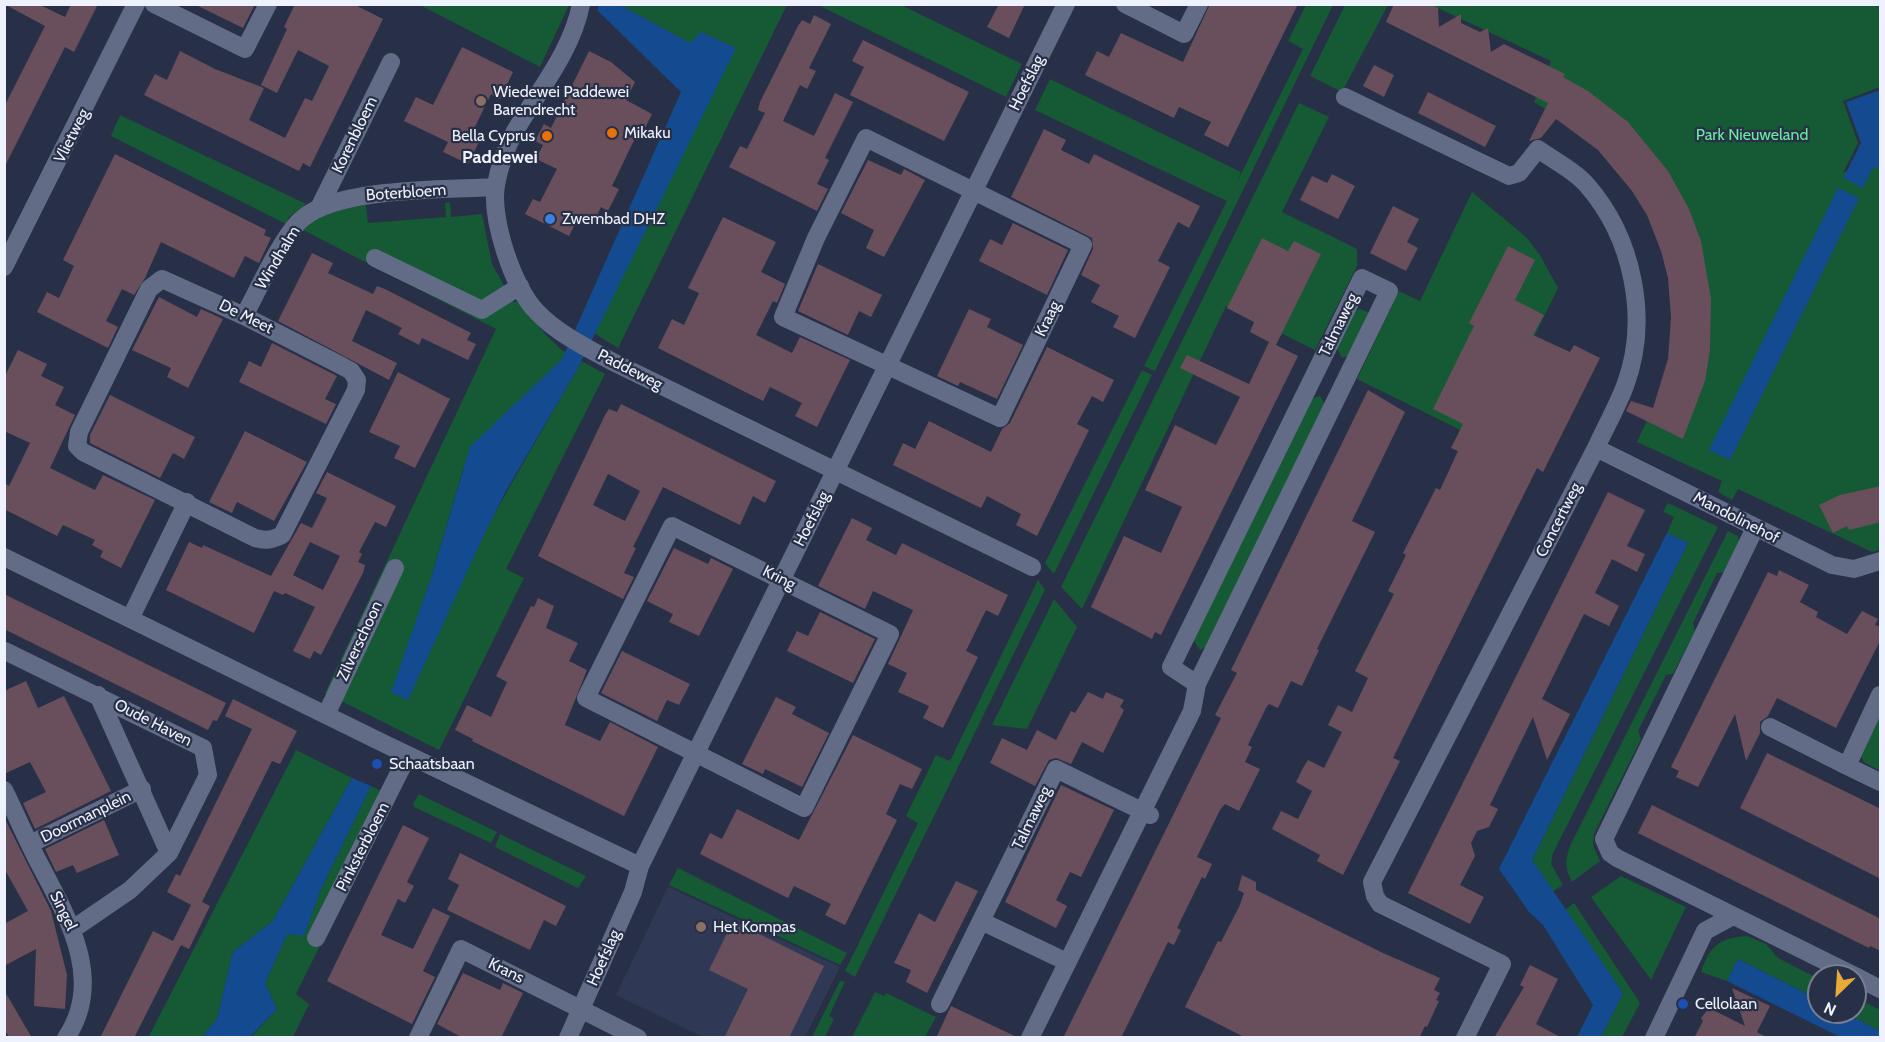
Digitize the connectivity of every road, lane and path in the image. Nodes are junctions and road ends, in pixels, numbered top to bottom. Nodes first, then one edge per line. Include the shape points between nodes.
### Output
1 (136, 4) edge
2 (154, 4) edge
3 (268, 4) edge
4 (1066, 4) edge
5 (1125, 4) edge
6 (1199, 4) edge
7 (580, 8) edge
8 (391, 62) dead end
9 (1344, 97) dead end
10 (496, 187) junction
11 (975, 190) junction
12 (319, 208) junction
13 (375, 258) dead end
14 (4, 267) edge
15 (520, 286) junction
16 (244, 316) junction
17 (888, 366) junction
18 (1596, 448) junction
19 (836, 471) junction
20 (187, 502) junction
21 (1755, 528) junction
22 (4, 557) edge
23 (1881, 561) edge
24 (1032, 567) dead end
25 (395, 568) dead end
26 (781, 579) junction
27 (130, 619) junction
28 (5, 651) edge
29 (1197, 684) junction
30 (98, 695) junction
31 (1881, 695) edge
32 (326, 715) junction
33 (1770, 727) dead end
34 (697, 754) junction
35 (408, 755) junction
36 (1846, 766) junction
37 (1881, 782) edge
38 (142, 789) junction
39 (4, 790) edge
40 (1146, 813) junction
41 (30, 844) junction
42 (169, 853) junction
43 (640, 866) junction
44 (1733, 916) junction
45 (981, 921) junction
46 (73, 929) junction
47 (316, 938) dead end
48 (1067, 962) junction
49 (1831, 964) edge
50 (1867, 982) edge
51 (1881, 989) edge
52 (940, 1004) dead end
53 (582, 1009) junction
54 (66, 1038) edge
55 (418, 1038) edge
56 (568, 1038) edge
57 (638, 1038) edge
58 (1030, 1038) edge
59 (1465, 1038) edge
60 (1654, 1038) edge

1 - 14 street, Vlietweg
2 - 3 street via 245,49
4 - 11 street, Hoefslag
5 - 6 street via 1185,34
7 - 10 street, Paddeweg via 566,46 513,136
8 - 12 street, Korenbloem
9 - 18 street, Concertweg via 1509,176 1519,173 1538,149 1585,183 1611,219 1636,290 1636,333 1626,385
10 - 12 street, Boterbloem via 357,197
10 - 15 street, Paddeweg via 503,247
11 - 17 street, Hoefslag
11 - 17 street, Kraag via 866,138 821,228 783,317
11 - 17 street, Kraag via 1083,245 1000,418
12 - 16 street, Windhalm via 303,217 292,230
13 - 15 street via 482,310
15 - 19 street, Paddeweg via 534,310 589,349
16 - 20 street, De Meet via 162,279 149,289 79,432 77,446 82,452
16 - 20 street, De Meet via 351,371 357,380 356,390 282,535 266,541 255,538
17 - 19 street, Hoefslag
18 - 21 street, Mandolinehof
18 - 59 street, Concertweg via 1372,882 1380,904 1502,964
19 - 24 street, Paddeweg
19 - 26 street, Hoefslag
20 - 27 street
21 - 23 street, Mandolinehof via 1832,565 1854,569
21 - 44 street via 1604,838 1610,853 1617,858
22 - 27 street
25 - 32 street, Zilverschoon
26 - 34 street, Hoefslag
26 - 34 street, Kring via 890,634 854,709 804,808
26 - 34 street, Kring via 672,525 585,698
27 - 32 street
28 - 30 street, Oude Haven
29 - 29 street, Talmaweg via 1171,667 1362,278 1389,291
29 - 40 street, Talmaweg via 1192,711
30 - 38 street, Oude Haven
30 - 42 street, Oude Haven via 202,748 208,775
31 - 36 street
32 - 35 street
33 - 36 street
34 - 43 street, Hoefslag
35 - 43 street
35 - 47 street, Pinksterbloem
36 - 37 street
38 - 41 street, Doormanplein
38 - 42 street, Oude Haven
39 - 41 street, Singel
40 - 45 street, Talmaweg via 1056,769
40 - 48 street, Talmaweg
41 - 46 street, Singel
42 - 46 street, Oude Haven via 130,890
43 - 53 street, Hoefslag via 633,892
44 - 49 street
44 - 60 street via 1705,931
45 - 48 street
45 - 52 street, Talmaweg
46 - 54 street, Singel via 83,965 82,1002
48 - 58 street, Talmaweg
50 - 51 street
53 - 55 street, Krans via 460,949
53 - 56 street, Hoefslag
53 - 57 street, Krans

